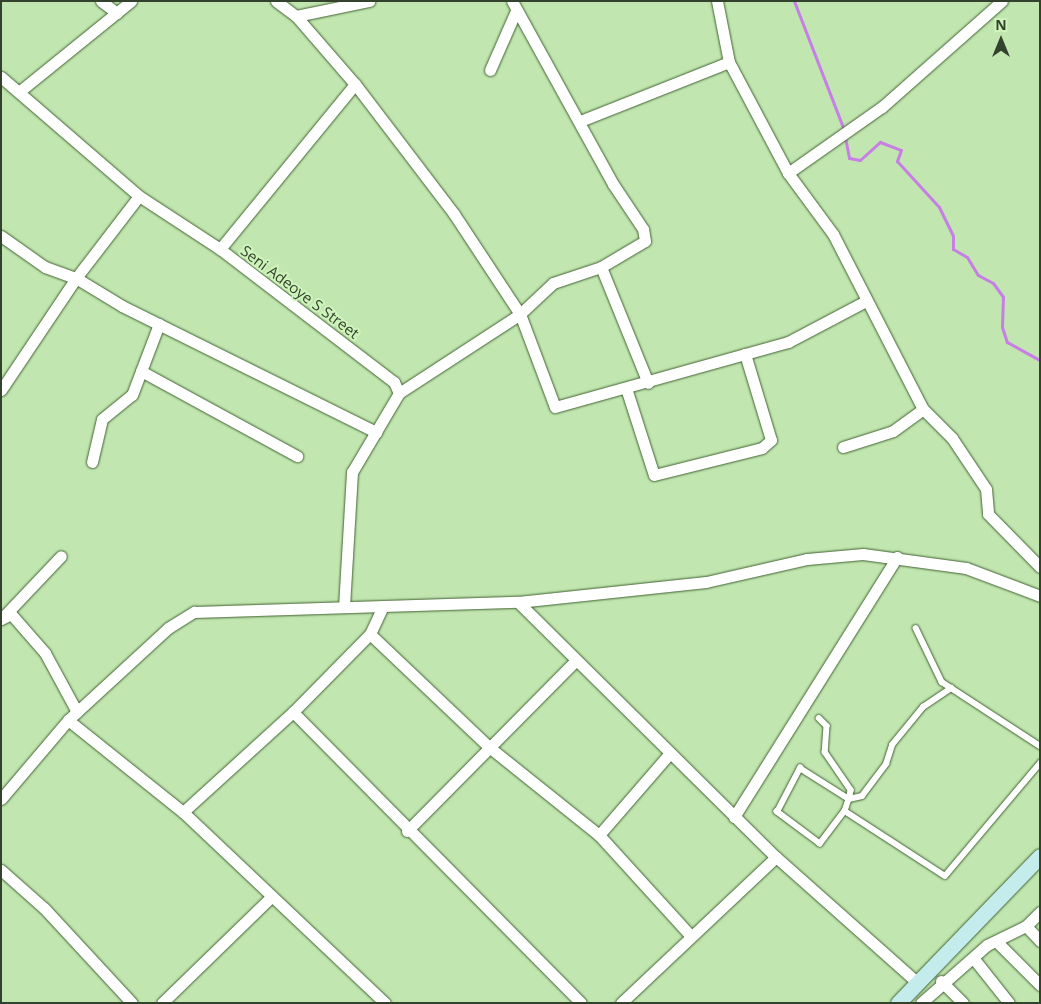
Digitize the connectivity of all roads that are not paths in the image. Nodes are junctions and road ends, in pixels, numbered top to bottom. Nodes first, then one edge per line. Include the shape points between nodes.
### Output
1 (101, 1) edge
2 (131, 1) edge
3 (276, 1) edge
4 (369, 1) edge
5 (512, 1) edge
6 (717, 1) edge
7 (1002, 1) edge
8 (352, 2) edge
9 (117, 13) junction
10 (515, 13) junction
11 (296, 16) junction
12 (729, 62) junction
13 (490, 70) dead end
14 (1, 77) edge
15 (355, 84) junction
16 (20, 91) junction
17 (580, 121) junction
18 (788, 173) junction
19 (139, 196) junction
20 (1, 236) edge
21 (220, 250) junction
22 (601, 267) junction
23 (76, 278) junction
24 (864, 302) junction
25 (520, 314) junction
26 (159, 324) junction
27 (745, 354) junction
28 (141, 370) junction
29 (648, 383) junction
30 (626, 388) junction
31 (1, 390) edge
32 (399, 393) junction
33 (923, 409) junction
34 (376, 432) junction
35 (843, 447) dead end
36 (297, 456) dead end
37 (92, 462) dead end
38 (61, 556) dead end
39 (897, 557) junction
40 (1040, 568) edge
41 (1040, 596) edge
42 (518, 602) junction
43 (383, 606) junction
44 (344, 607) junction
45 (3, 617) edge
46 (916, 628) dead end
47 (370, 634) junction
48 (576, 660) junction
49 (951, 688) junction
50 (293, 712) junction
51 (72, 716) junction
52 (819, 718) dead end
53 (1040, 746) edge
54 (489, 747) junction
55 (670, 753) junction
56 (1040, 763) edge
57 (1, 799) edge
58 (849, 799) junction
59 (845, 811) junction
60 (183, 812) junction
61 (734, 816) junction
62 (407, 831) junction
63 (599, 835) junction
64 (1040, 856) edge
65 (776, 857) junction
66 (1, 870) edge
67 (272, 896) junction
68 (1040, 912) edge
69 (1026, 926) junction
70 (689, 934) junction
71 (1040, 941) edge
72 (997, 942) junction
73 (974, 958) junction
74 (941, 981) junction
75 (917, 982) junction
76 (1040, 985) edge
77 (132, 1003) edge
78 (162, 1003) edge
79 (385, 1003) edge
80 (581, 1003) edge
81 (621, 1003) edge
82 (898, 1003) edge
83 (921, 1003) edge
84 (963, 1003) edge
85 (1009, 1003) edge

1 - 9 street
2 - 9 street
3 - 11 street
4 - 8 street
5 - 10 street
6 - 12 street
7 - 18 street via 882,108
8 - 11 street
9 - 16 street
10 - 13 street
10 - 17 street
11 - 15 street
12 - 17 street
12 - 18 street
14 - 16 street, Seni Adeoye S Street
15 - 21 street
15 - 25 street via 454,214
16 - 19 street, Seni Adeoye S Street
17 - 22 street via 646,235 644,241
18 - 24 street via 833,234
19 - 21 street, Seni Adeoye S Street
19 - 23 street
20 - 23 street via 45,267
21 - 32 street, Seni Adeoye S Street via 394,382
22 - 25 street via 553,283
22 - 29 street
23 - 26 street
23 - 31 street
24 - 27 street via 788,342
24 - 33 street
25 - 30 street via 555,407
25 - 32 street
26 - 28 street
26 - 34 street
27 - 29 street
27 - 30 street via 771,440 762,448 654,475
28 - 36 street
28 - 37 street via 132,395 102,419
29 - 30 street
32 - 34 street
33 - 35 street via 893,432
33 - 40 street via 952,438 986,489 988,514
34 - 44 street via 352,472
38 - 45 street
39 - 41 street via 986,573
39 - 42 street via 829,555 706,582
39 - 61 street
42 - 43 street
42 - 48 street
43 - 44 street
43 - 47 street
44 - 51 street via 194,612 168,628
45 - 51 street via 11,614 45,653
46 - 49 lane via 934,671
47 - 50 street
47 - 54 street
48 - 54 street
48 - 55 street
49 - 53 lane
49 - 58 lane via 930,700 892,745 869,790
50 - 60 street
50 - 62 street
51 - 57 street
51 - 60 street
52 - 58 lane via 826,726 825,752 849,784
54 - 62 street
54 - 63 street
55 - 61 street
55 - 63 street
56 - 59 lane via 945,876
58 - 59 lane
58 - 59 lane via 800,768 777,812 820,844
60 - 67 street
61 - 65 street
62 - 80 street
63 - 70 street
64 - 75 main road
65 - 70 street
65 - 75 street
66 - 77 street via 44,908
67 - 78 street
67 - 79 street
68 - 69 street
69 - 71 street
69 - 72 street
70 - 81 street
72 - 73 street
72 - 76 street
73 - 74 street
73 - 85 street
74 - 83 street
74 - 84 street
75 - 82 main road

